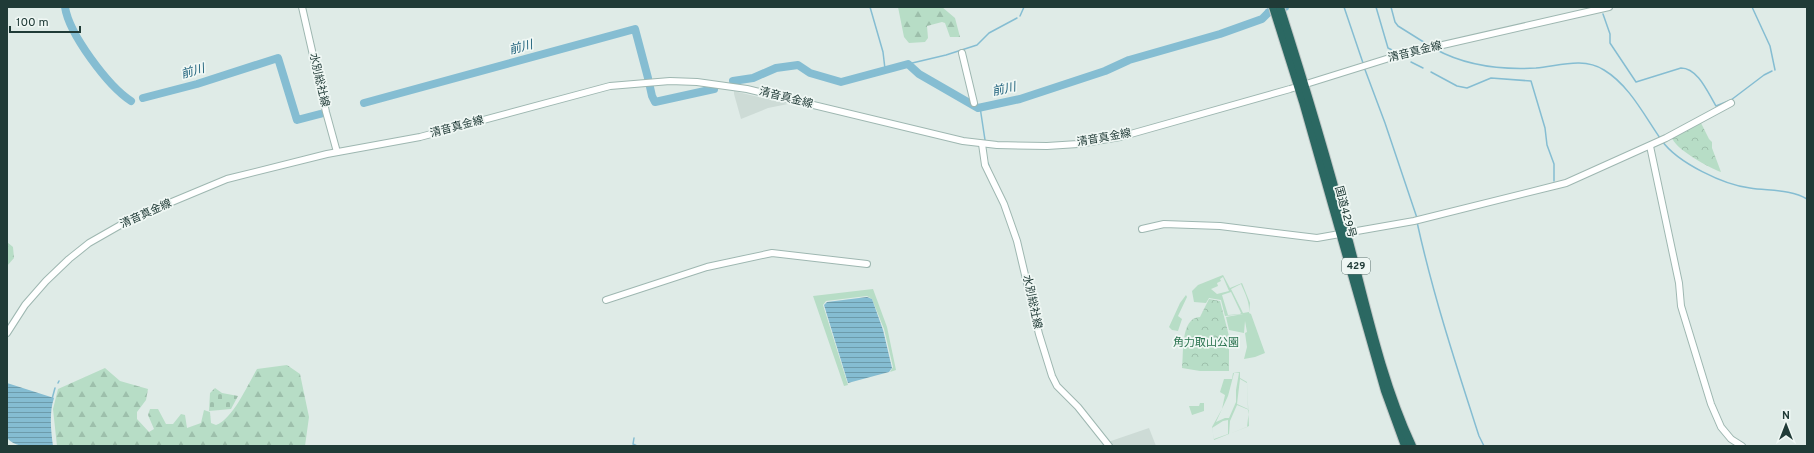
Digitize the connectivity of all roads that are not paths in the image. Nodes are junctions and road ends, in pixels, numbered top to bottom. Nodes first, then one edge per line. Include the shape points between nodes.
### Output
1 (302, 7) edge
2 (1273, 7) edge
3 (1609, 7) edge
4 (1279, 13) edge
5 (962, 53) dead end
6 (1301, 86) junction
7 (974, 103) dead end
8 (1731, 103) dead end
9 (982, 144) junction
10 (1650, 146) junction
11 (337, 152) junction
12 (1142, 229) dead end
13 (1343, 234) junction
14 (867, 264) dead end
15 (606, 300) dead end
16 (7, 333) edge
17 (1109, 446) edge
18 (1405, 446) edge
19 (1412, 446) edge
20 (1742, 446) edge

1 - 11 main road, 水別総社線
2 - 4 highway, 国道429号 / 429
3 - 6 main road, 清音真金線 via 1440,46
4 - 6 highway, 国道429号 / 429
5 - 7 main road
6 - 9 main road, 清音真金線 via 1099,141 1051,146
6 - 13 highway, 国道429号 / 429
8 - 10 main road
9 - 11 main road, 清音真金線 via 945,138 747,89 670,81 610,86 420,136
9 - 17 main road, 水別総社線 via 985,165 1004,204 1017,241 1039,334 1052,376
10 - 13 main road via 1566,183 1417,220
10 - 20 main road via 1679,283 1681,306 1711,404 1721,427 1731,439
11 - 16 main road, 清音真金線 via 227,179 131,219 98,237 50,277 25,305
12 - 13 main road via 1157,224 1179,224 1220,226 1306,237
13 - 18 highway, 国道429号 / 429 via 1385,391
13 - 19 highway, 国道429号 / 429 via 1390,389
14 - 15 main road via 772,253 707,266

